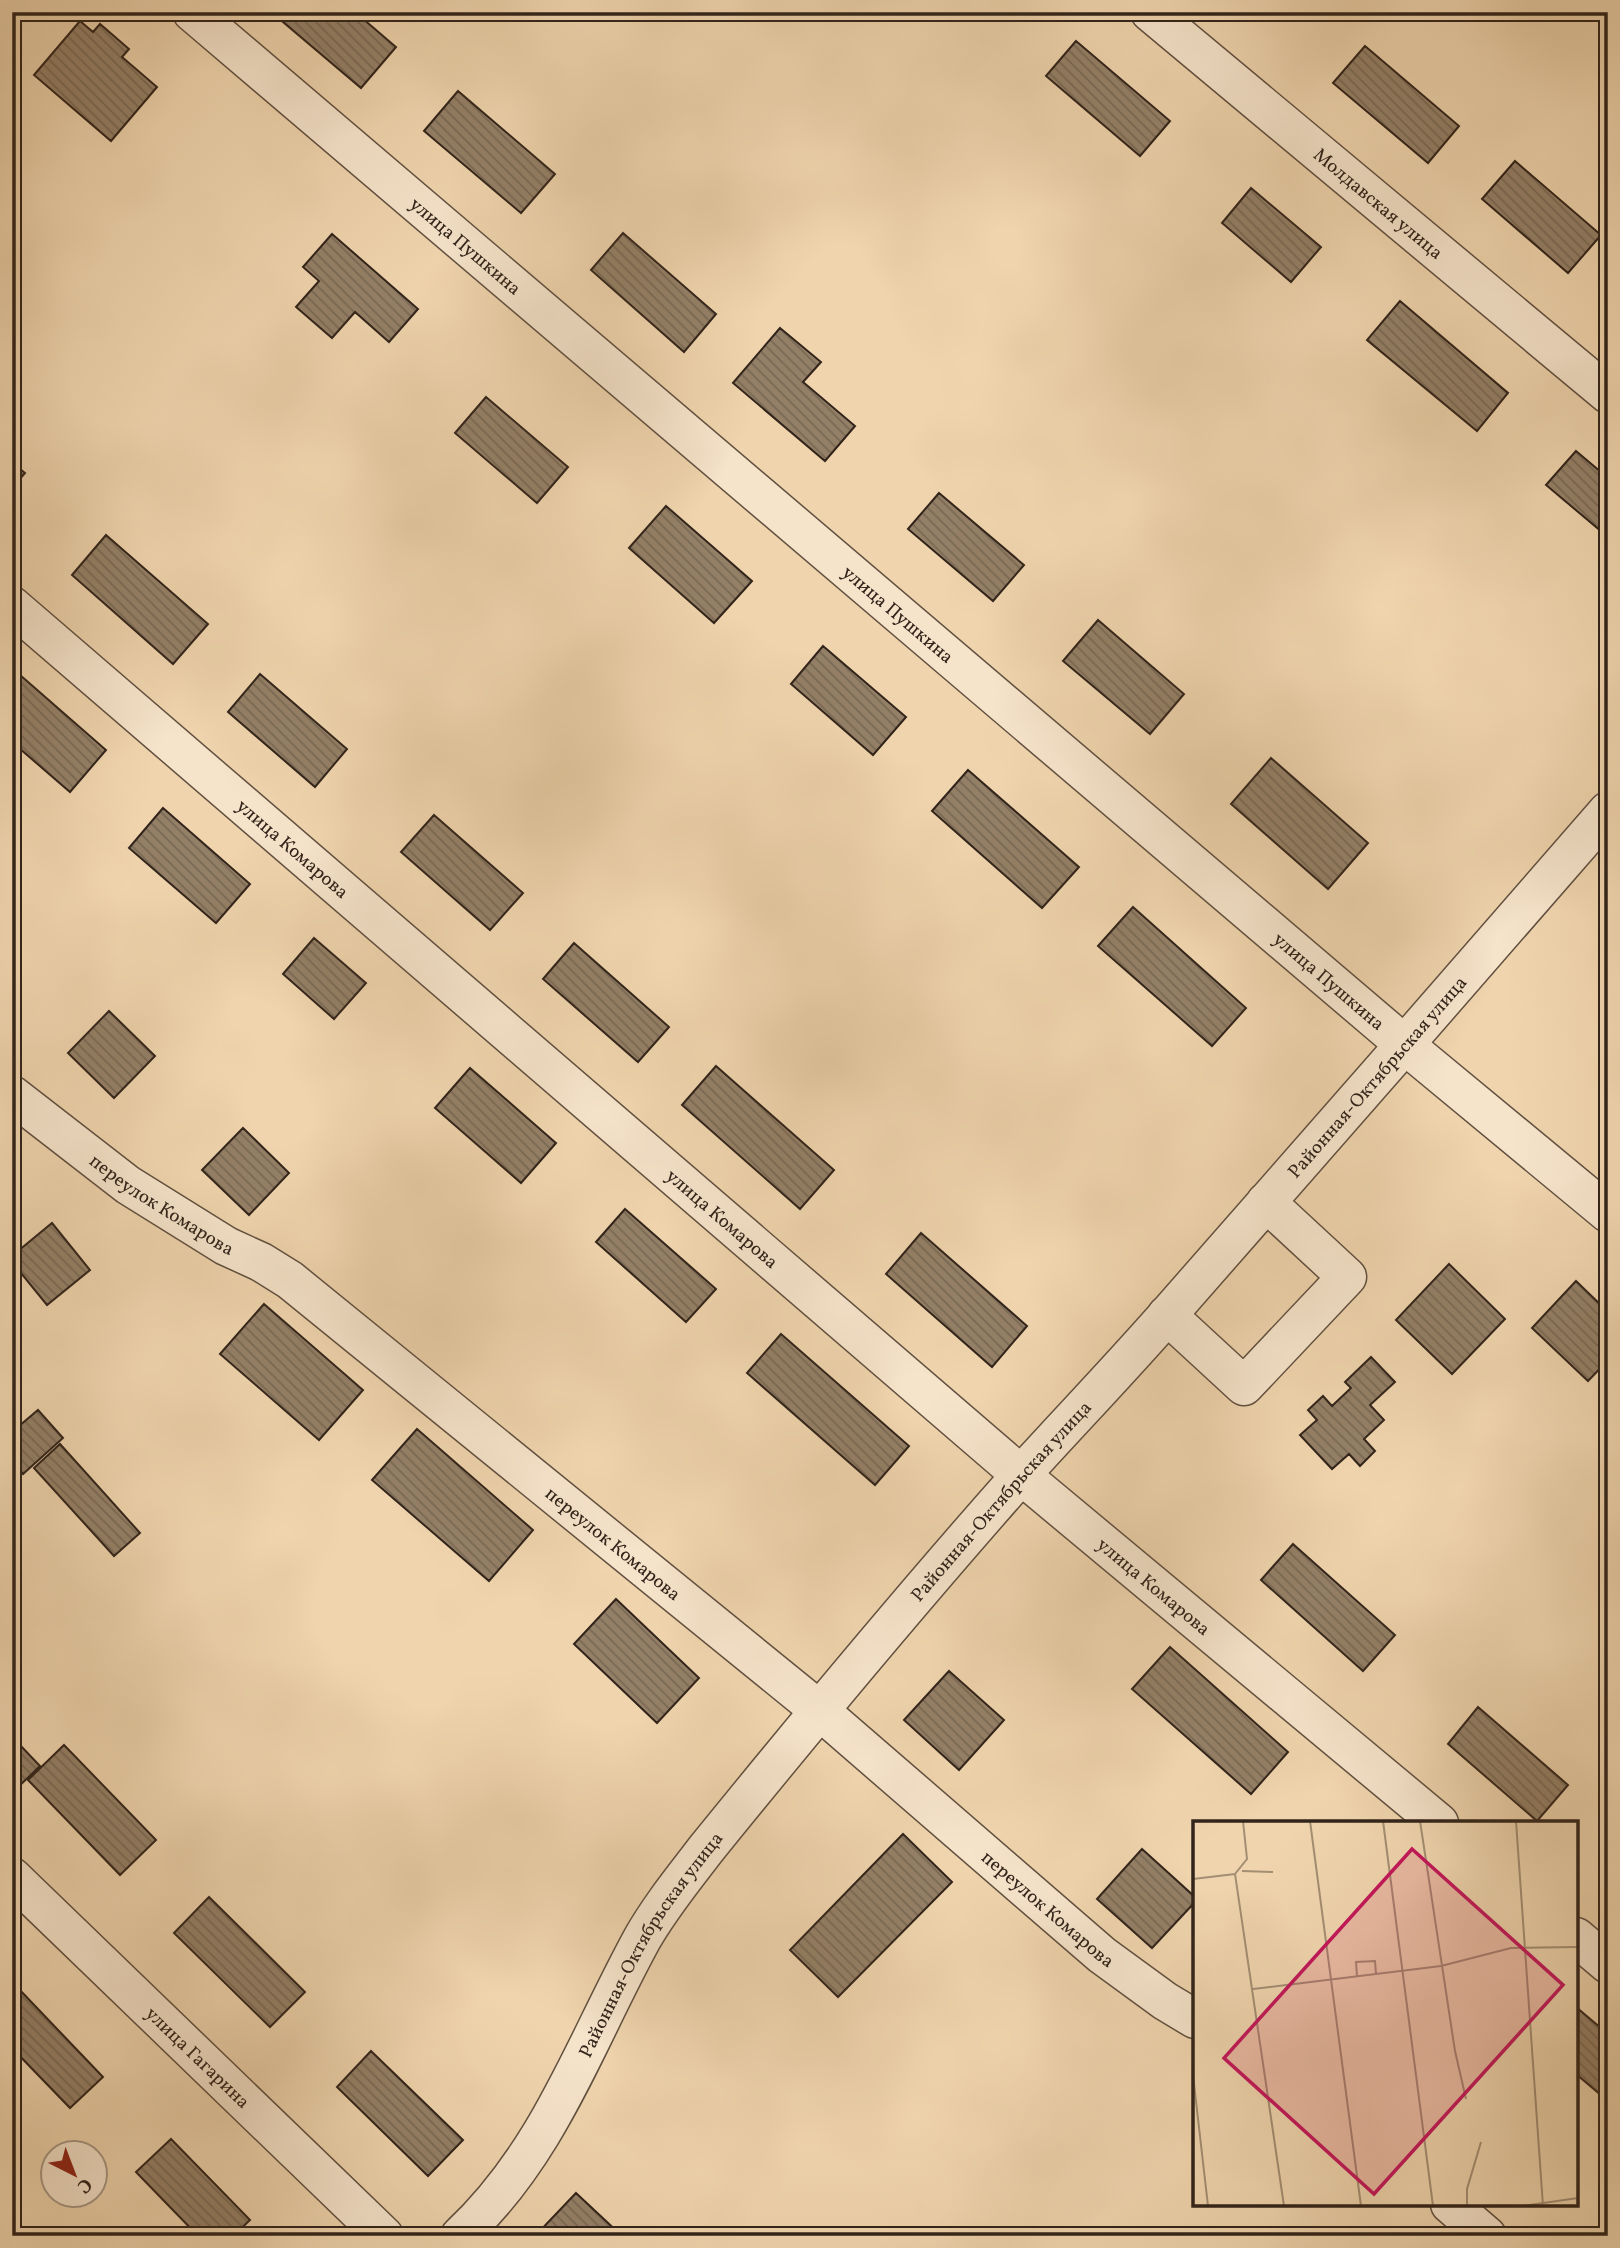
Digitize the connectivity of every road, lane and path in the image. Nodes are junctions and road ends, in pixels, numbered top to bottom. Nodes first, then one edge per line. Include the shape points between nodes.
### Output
1 (192, 12) edge
2 (1150, 12) edge
3 (1608, 394) edge
4 (12, 607) edge
5 (1608, 811) edge
6 (1405, 1045) junction
7 (12, 1095) edge
8 (1266, 1202) junction
9 (1608, 1213) edge
10 (1167, 1315) junction
11 (1021, 1475) junction
12 (819, 1710) junction
13 (1437, 1821) edge
14 (12, 1877) edge
15 (1578, 1939) edge
16 (1608, 1964) edge
17 (1193, 2018) edge
18 (1452, 2206) edge
19 (384, 2236) edge
20 (460, 2236) edge
21 (1487, 2236) edge

1 - 6 street, улица Пушкина
2 - 3 street, Молдавская улица
4 - 11 street, улица Комарова
5 - 6 street, Районная-Октябрьская улица
6 - 8 street, Районная-Октябрьская улица
6 - 9 street, улица Пушкина
7 - 12 street, переулок Комарова via 128,1185 290,1280
8 - 10 street, Районная-Октябрьская улица
8 - 10 street via 1347,1277 1244,1387
10 - 11 street, Районная-Октябрьская улица
11 - 12 street, Районная-Октябрьская улица
11 - 13 street, улица Комарова
12 - 17 street, переулок Комарова via 1102,1955
12 - 20 street, Районная-Октябрьская улица via 665,1903 552,2118 501,2193
14 - 19 street, улица Гагарина
15 - 16 street
18 - 21 street

